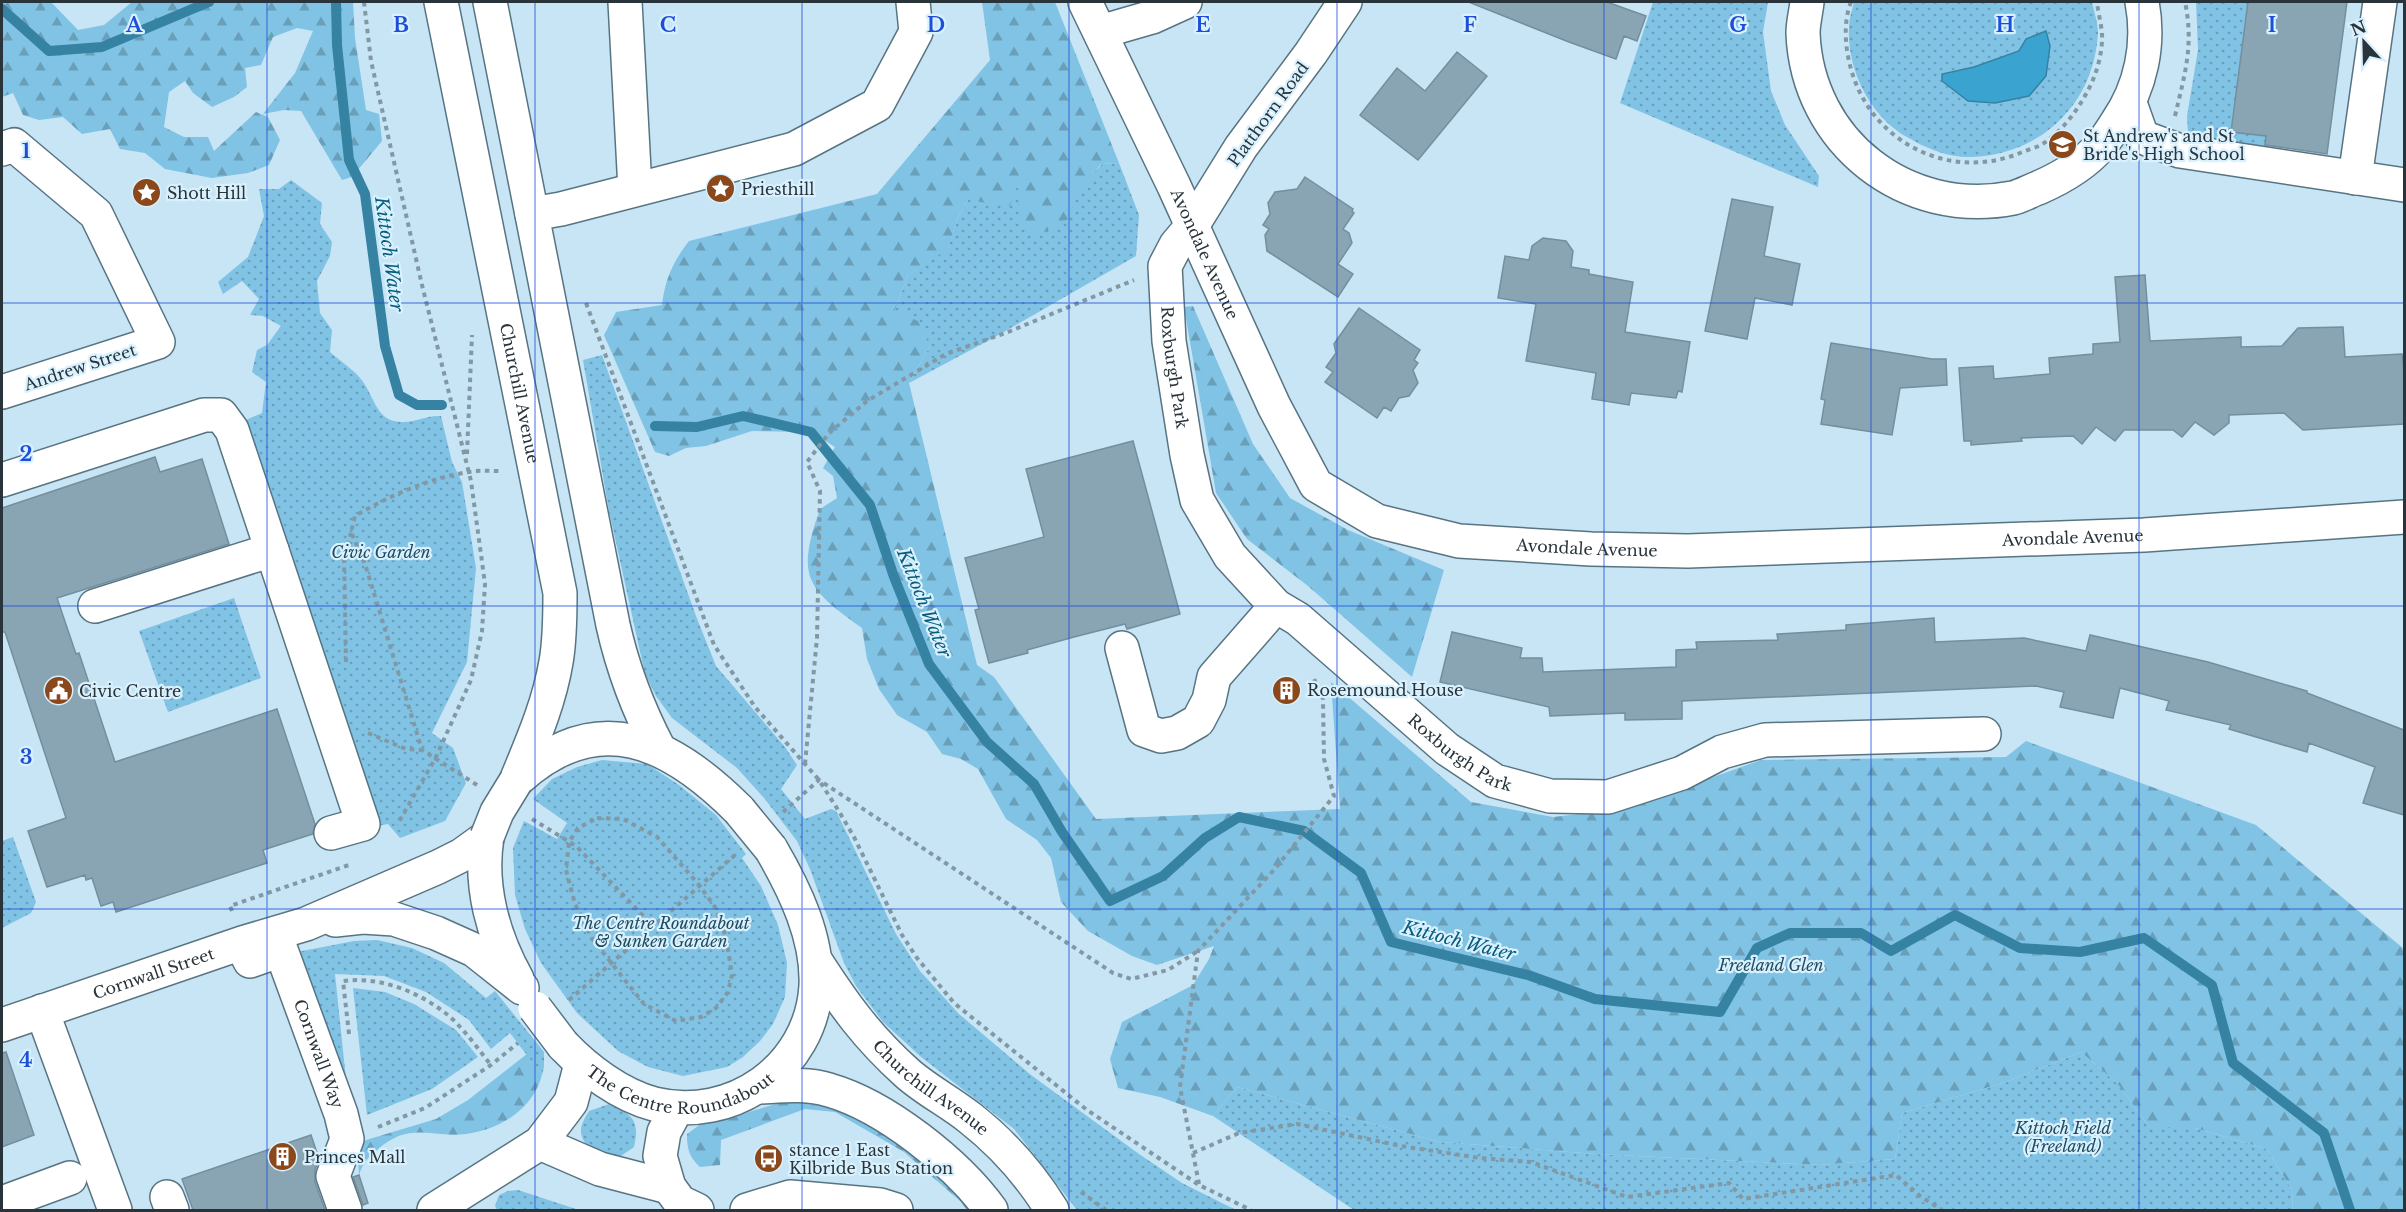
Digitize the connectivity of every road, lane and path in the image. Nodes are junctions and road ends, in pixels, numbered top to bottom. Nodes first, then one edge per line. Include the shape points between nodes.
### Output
1 (364, 2) edge
2 (441, 2) edge
3 (490, 2) edge
4 (625, 2) edge
5 (913, 2) edge
6 (1085, 2) edge
7 (1185, 2) edge
8 (1345, 2) edge
9 (1807, 2) edge
10 (1851, 2) edge
11 (2097, 2) edge
12 (2142, 2) edge
13 (2185, 2) edge
14 (2380, 2) edge
15 (1100, 32) junction
16 (2130, 104) junction
17 (2163, 144) junction
18 (2, 149) edge
19 (2355, 178) junction
20 (2404, 185) edge
21 (635, 189) junction
22 (532, 214) junction
23 (1192, 226) junction
24 (1165, 266) junction
25 (583, 296) dead end
26 (473, 328) dead end
27 (2, 391) edge
28 (466, 460) junction
29 (504, 471) dead end
30 (469, 472) junction
31 (2, 480) edge
32 (2404, 517) edge
33 (351, 532) junction
34 (272, 550) junction
35 (95, 606) dead end
36 (1275, 606) junction
37 (1122, 648) dead end
38 (346, 667) dead end
39 (1311, 670) dead end
40 (366, 732) dead end
41 (1984, 734) dead end
42 (422, 750) junction
43 (659, 750) junction
44 (435, 759) junction
45 (805, 764) junction
46 (819, 780) junction
47 (516, 781) junction
48 (483, 788) dead end
49 (531, 818) dead end
50 (394, 830) dead end
51 (330, 833) dead end
52 (488, 837) junction
53 (763, 838) junction
54 (569, 842) junction
55 (350, 865) dead end
56 (700, 886) junction
57 (306, 924) junction
58 (654, 927) junction
59 (242, 943) junction
60 (1198, 951) junction
61 (815, 960) junction
62 (611, 965) junction
63 (529, 998) junction
64 (568, 1001) dead end
65 (42, 1011) junction
66 (2, 1025) edge
67 (349, 1035) dead end
68 (518, 1043) dead end
69 (572, 1054) junction
70 (491, 1065) junction
71 (760, 1087) junction
72 (677, 1108) junction
73 (347, 1140) junction
74 (540, 1143) junction
75 (1193, 1153) junction
76 (70, 1178) dead end
77 (1199, 1185) junction
78 (669, 1187) junction
79 (1079, 1190) dead end
80 (2, 1203) edge
81 (115, 1210) edge
82 (345, 1210) edge
83 (435, 1210) edge
84 (697, 1210) edge
85 (747, 1210) edge
86 (896, 1210) edge
87 (991, 1210) edge
88 (1052, 1210) edge
89 (1106, 1210) edge
90 (1251, 1210) edge
91 (1942, 1210) edge

1 - 28 path via 371,61
2 - 47 street, Churchill Avenue via 560,593 560,625 549,694
3 - 22 street
4 - 21 street
5 - 21 street via 916,32 876,105 794,149
6 - 15 street, Avondale Avenue
7 - 15 street via 1152,17
8 - 23 street, Platthorn Road via 1241,147
9 - 16 street via 1803,32 1811,82 1833,128 1868,165 1913,190 1963,202 2014,198 2061,178 2101,146
10 - 11 path via 1846,50 1857,90 1880,124 1915,150 1957,163 2011,157 2041,144 2074,116 2095,78 2102,35
12 - 16 street via 2143,63
13 - 17 path via 2190,26 2187,65 2173,123
14 - 19 street
15 - 23 street, Avondale Avenue
16 - 17 street via 2142,137
17 - 19 street via 2180,151
18 - 27 street, Andrew Street via 14,145 96,214 158,342
19 - 20 street
21 - 22 street
22 - 43 street via 621,658 642,717
23 - 24 street
23 - 32 street, Avondale Avenue via 1274,406 1316,485 1377,521 1408,529 1459,541 1688,551 2144,535
24 - 36 street, Roxburgh Park via 1169,341 1197,500 1230,556
24 - 45 path via 1008,333 946,354 867,401 829,433 807,462 820,490 817,638
25 - 45 path via 714,645 755,707
26 - 28 path
28 - 30 path
29 - 30 path
30 - 33 path via 383,499 356,516
30 - 44 path via 485,584 482,631 471,680
31 - 34 street via 204,416 221,415 232,430
33 - 38 path via 344,557
33 - 42 path
34 - 35 street
34 - 51 street via 363,824
36 - 37 street via 1214,677 1209,700 1197,721 1177,733 1161,736 1144,730
36 - 41 street, Roxburgh Park via 1298,619 1447,749 1495,781 1550,796 1608,797 1682,773 1722,752 1765,740
39 - 60 path via 1323,699 1324,759 1334,796 1273,871
40 - 42 path via 406,749
42 - 44 path
43 - 47 street, The Centre Roundabout via 648,744 600,738 552,752
43 - 53 street, The Centre Roundabout, bridge via 713,784
44 - 48 path
44 - 50 path
45 - 46 path
46 - 53 path
46 - 60 path via 1113,973 1131,979 1168,969
46 - 77 path via 854,837 902,935 954,1003 1087,1110
47 - 52 street, The Centre Roundabout, bridge via 497,812
49 - 54 path
52 - 57 street, Cornwall Street via 438,867
52 - 63 street, The Centre Roundabout via 488,903 498,939
53 - 56 path
53 - 61 street, The Centre Roundabout via 798,900
54 - 56 path via 578,828 597,818 623,819 657,837
54 - 58 path
54 - 62 path via 567,870 575,904
55 - 59 path via 230,906
56 - 58 path
56 - 62 path via 715,907 726,937 732,975 728,992 716,1008 701,1017 676,1021 644,1004
57 - 59 street, Cornwall Street
57 - 63 street, Cornwall Street via 363,916 394,919 474,950
58 - 62 path
59 - 65 street, Cornwall Street
59 - 73 street, Cornwall Way via 250,961 281,950
60 - 75 path via 1180,1087
61 - 71 street, The Centre Roundabout via 816,987 804,1033 793,1053
61 - 88 street, Churchill Avenue via 865,1032 909,1074 996,1141
62 - 64 path
63 - 69 street, The Centre Roundabout, bridge
65 - 66 street, Cornwall Street
65 - 81 street
67 - 70 path via 343,981 362,978 420,996 450,1016
68 - 70 path
69 - 72 street, The Centre Roundabout via 628,1093
69 - 74 street via 571,1102
70 - 73 path via 425,1108
71 - 72 street, The Centre Roundabout via 738,1099 700,1108
71 - 87 street via 797,1085 829,1090 863,1105 903,1128 950,1164
72 - 78 street via 664,1132 660,1156
73 - 82 street via 333,1176
74 - 78 street via 600,1169
74 - 83 street
75 - 77 path
75 - 91 path via 1239,1133 1297,1124 1401,1146 1531,1162 1627,1197 1729,1184 1743,1198 1896,1174
76 - 80 street
77 - 90 path
78 - 84 street via 680,1202
79 - 89 path
85 - 86 street via 790,1197 880,1205

